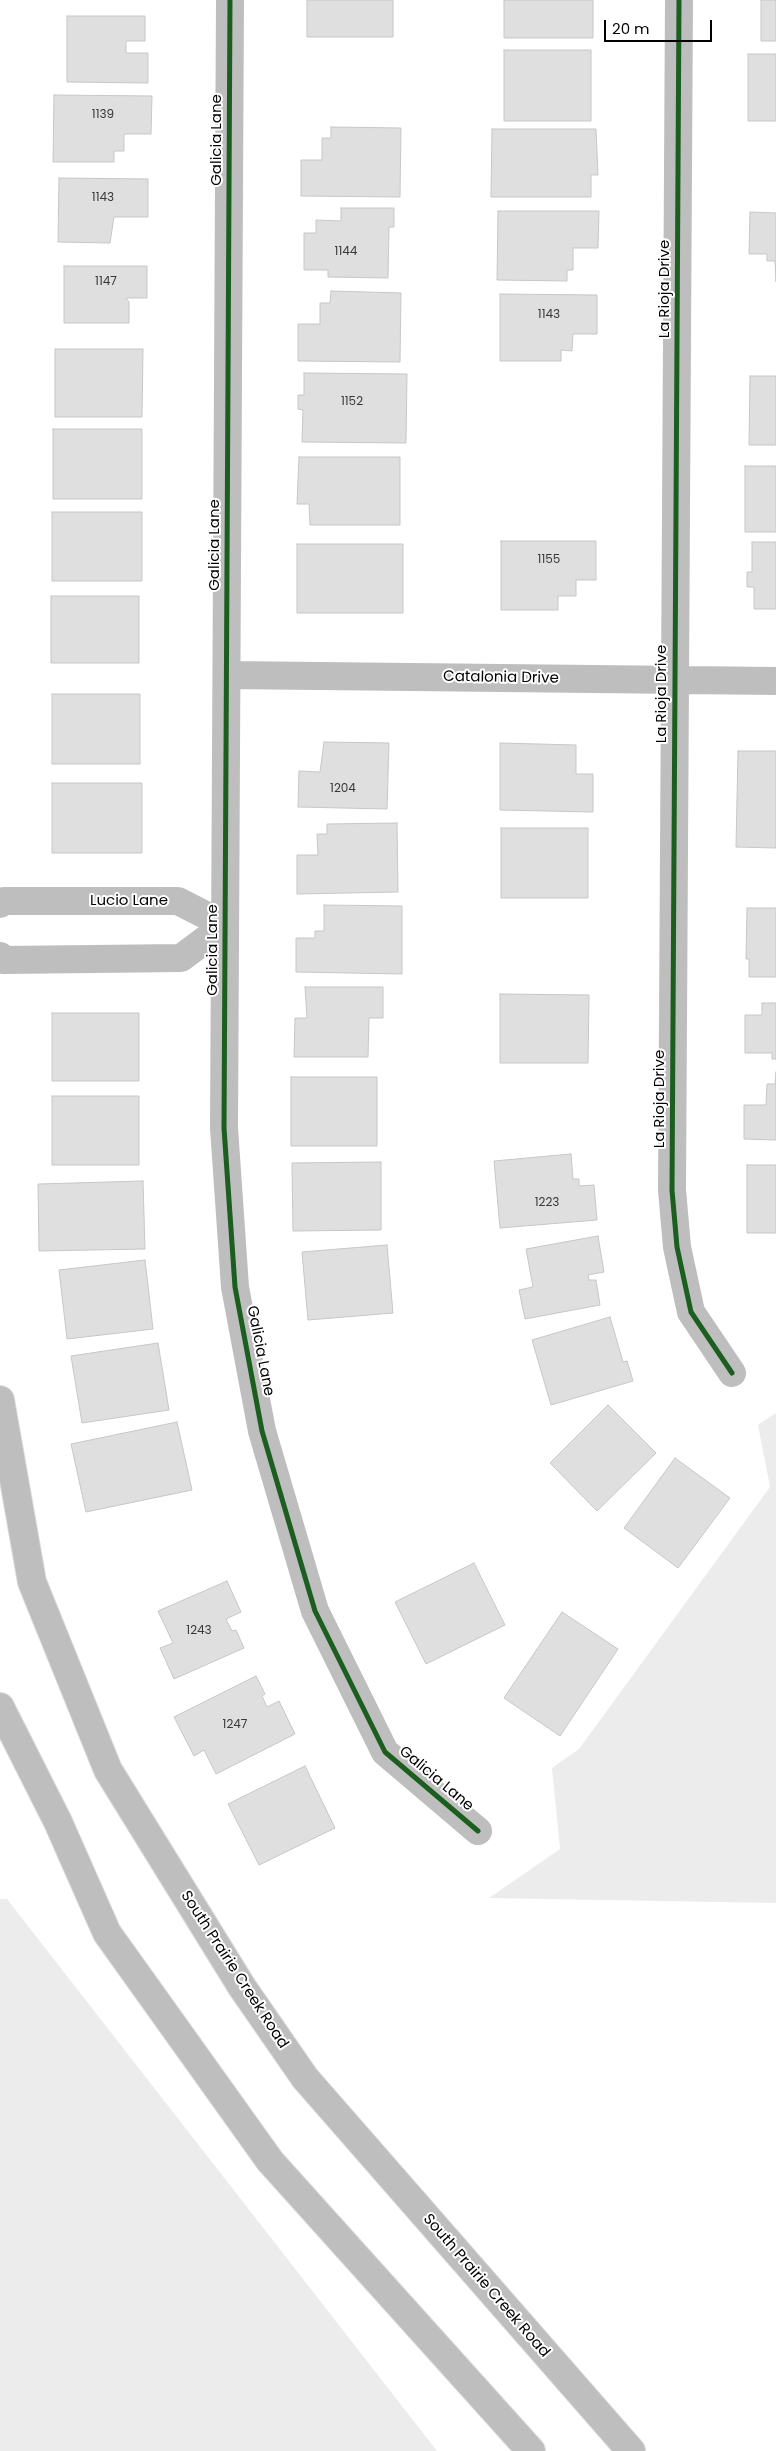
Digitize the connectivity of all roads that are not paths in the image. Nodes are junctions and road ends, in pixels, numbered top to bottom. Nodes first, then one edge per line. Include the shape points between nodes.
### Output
1 (230, 0) edge
2 (679, 0) edge
3 (227, 675) junction
4 (674, 680) junction
5 (776, 681) edge
6 (0, 904) edge
7 (225, 925) junction
8 (0, 956) edge
9 (732, 1373) dead end
10 (0, 1400) edge
11 (0, 1707) edge
12 (478, 1831) dead end
13 (531, 2451) edge
14 (631, 2451) edge

1 - 3 street, Galicia Lane
2 - 4 street, La Rioja Drive
3 - 4 street, Catalonia Drive
3 - 7 street, Galicia Lane
4 - 5 street, Catalonia Drive
4 - 9 street, La Rioja Drive via 672,1190 677,1247 691,1312
6 - 7 street, Lucio Lane via 4,901 178,901
7 - 8 street via 181,958 4,960
7 - 12 street, Galicia Lane via 224,1128 235,1287 262,1430 315,1610 386,1752
10 - 14 street, South Prairie Creek Road via 32,1582 108,1770 242,1987 305,2078
11 - 13 street via 58,1822 107,1934 270,2161

